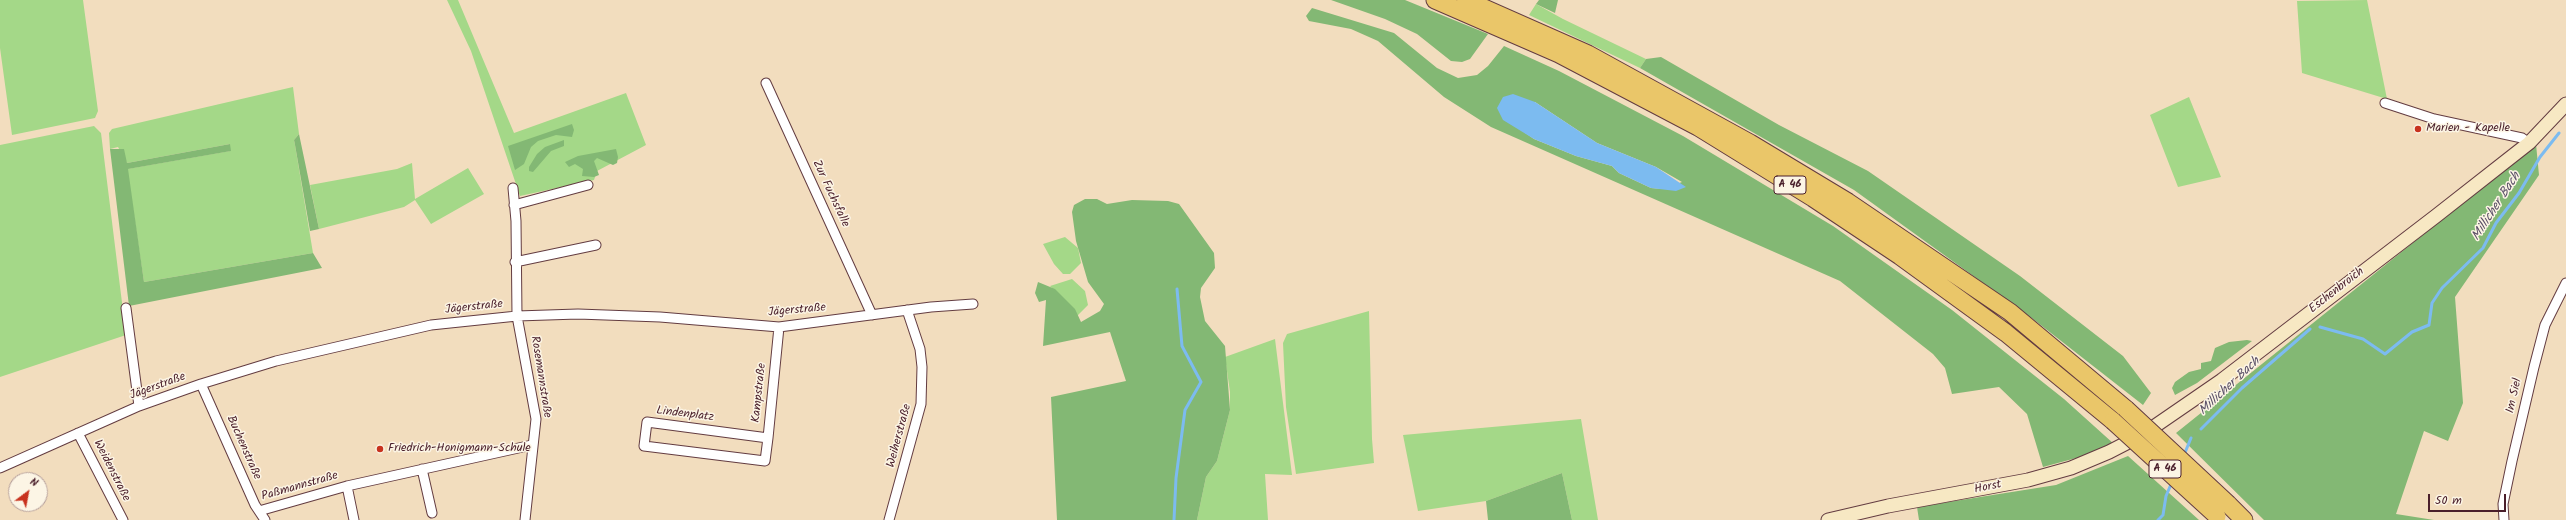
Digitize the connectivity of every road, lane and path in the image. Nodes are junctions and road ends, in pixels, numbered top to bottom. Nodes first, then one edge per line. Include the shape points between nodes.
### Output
1 (1436, 0) edge
2 (1466, 0) edge
3 (766, 83) dead end
4 (2385, 103) dead end
5 (2566, 104) edge
6 (2529, 143) junction
7 (588, 185) dead end
8 (513, 188) dead end
9 (514, 205) junction
10 (596, 245) dead end
11 (515, 262) junction
12 (2566, 283) edge
13 (973, 304) dead end
14 (126, 308) dead end
15 (907, 310) junction
16 (872, 315) junction
17 (517, 316) junction
18 (779, 327) junction
19 (201, 384) junction
20 (139, 406) junction
21 (78, 433) junction
22 (2142, 435) joint
23 (768, 438) junction
24 (532, 445) junction
25 (765, 461) joint
26 (0, 468) edge
27 (422, 470) junction
28 (348, 486) junction
29 (259, 511) junction
30 (432, 513) dead end
31 (2222, 513) edge
32 (122, 520) edge
33 (265, 520) edge
34 (354, 520) edge
35 (525, 520) edge
36 (888, 520) edge
37 (1828, 520) edge
38 (2244, 520) edge
39 (2504, 520) edge

1 - 31 highway, A 46, bridge via 1559,54 1698,127 1813,198 1900,256 2006,333
2 - 31 highway, A 46, bridge via 1588,54 1750,143 1848,202 2010,312 2126,409
3 - 16 street, Zur Fuchsfalle
4 - 6 street via 2434,119 2522,138
5 - 6 street, Eschenbroich
6 - 22 street, Eschenbroich via 2222,380
7 - 9 street
8 - 9 street, Rosemannstraße
9 - 11 street, Rosemannstraße
10 - 11 street
11 - 17 street, Rosemannstraße
12 - 39 street, Im Siel via 2545,325 2534,367 2503,504
13 - 15 street, Jägerstraße
14 - 20 street
15 - 16 street, Jägerstraße
15 - 36 street, Weiherstraße via 920,349 922,404
16 - 18 street, Jägerstraße
17 - 18 street, Jägerstraße via 578,314 660,317
17 - 19 street, Jägerstraße via 431,325 276,361
17 - 24 street, Rosemannstraße via 536,419
18 - 23 street, Kampstraße
19 - 20 street, Jägerstraße
19 - 29 street, Buchenstraße
20 - 21 street, Jägerstraße
21 - 26 street, Jägerstraße
21 - 32 street, Weidenstraße
22 - 37 street, Horst via 2071,468 2028,480
23 - 25 street, Kampstraße
23 - 25 street, Lindenplatz via 647,422 644,446
24 - 27 street, Paßmannstraße
24 - 35 street, Rosemannstraße
27 - 28 street, Paßmannstraße
27 - 30 street
28 - 29 street, Paßmannstraße
28 - 34 street, Paßmannstraße
29 - 33 street, Buchenstraße
31 - 38 highway, A 46

